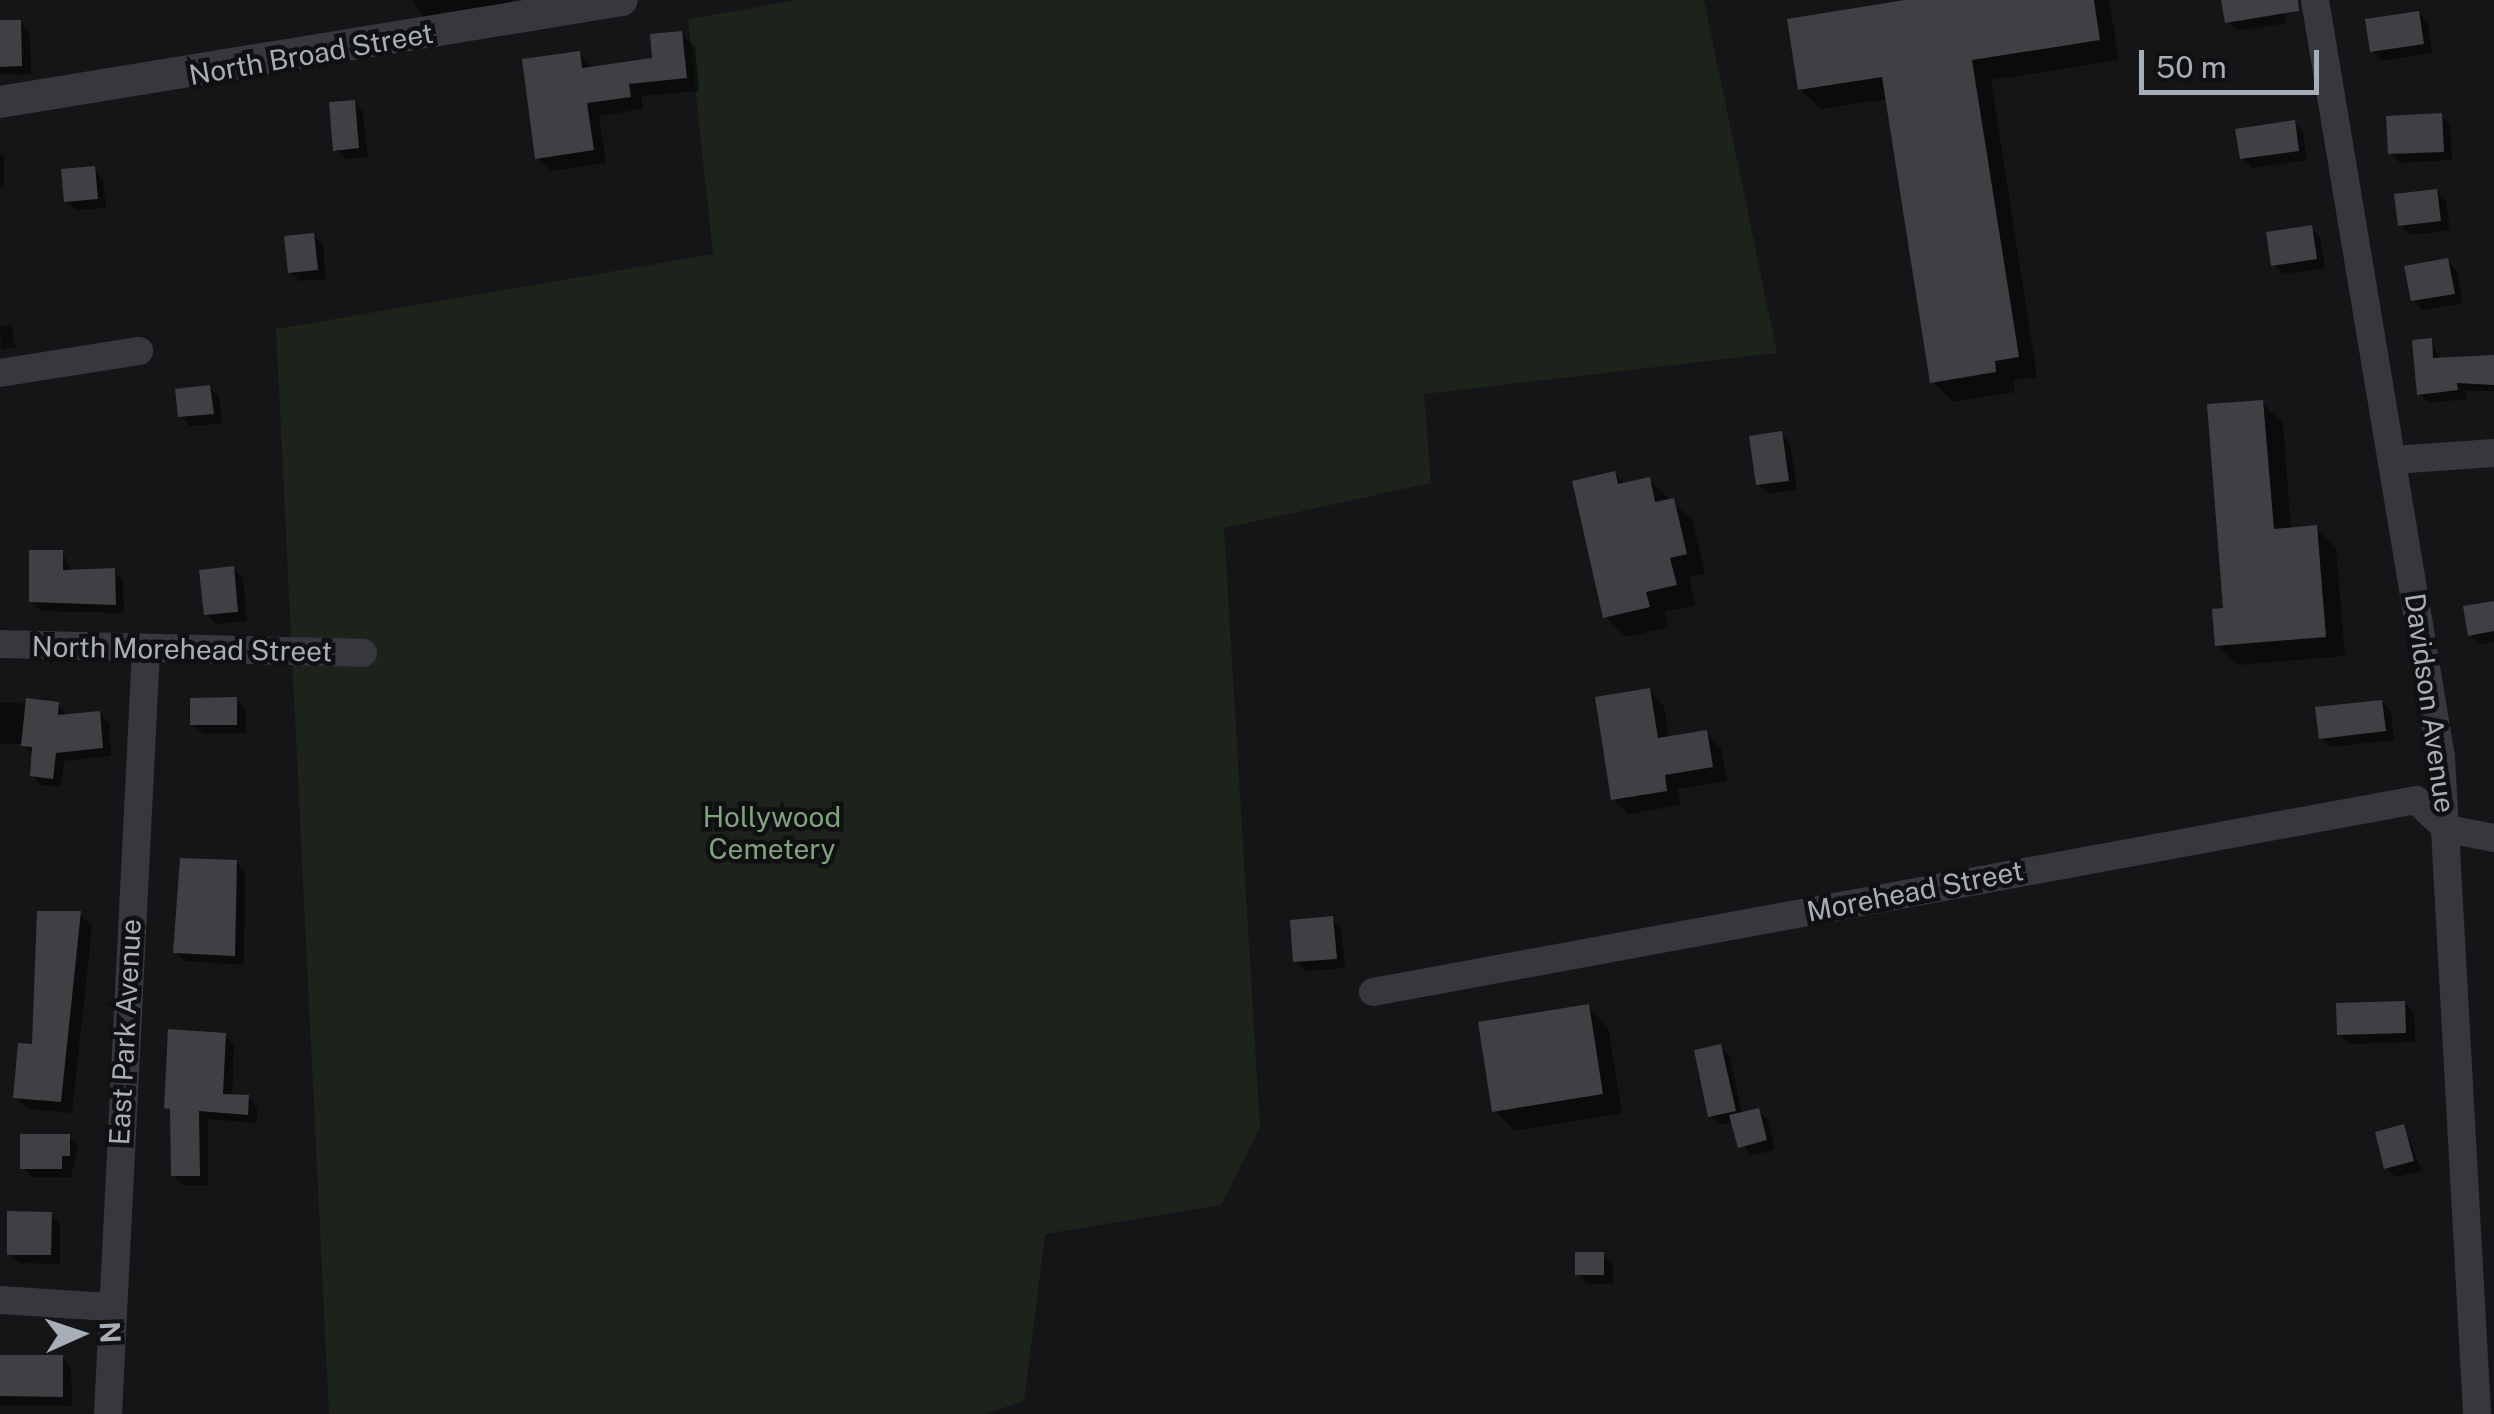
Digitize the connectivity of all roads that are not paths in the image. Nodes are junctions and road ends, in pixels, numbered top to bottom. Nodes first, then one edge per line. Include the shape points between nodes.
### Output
1 (622, 0) edge
2 (2316, 0) edge
3 (0, 102) edge
4 (139, 351) dead end
5 (0, 373) edge
6 (2494, 452) edge
7 (2393, 460) junction
8 (0, 644) edge
9 (146, 651) junction
10 (363, 653) dead end
11 (2447, 829) junction
12 (2494, 838) edge
13 (1373, 992) dead end
14 (0, 1300) edge
15 (110, 1307) junction
16 (108, 1414) edge
17 (2477, 1414) edge

1 - 3 street, North Broad Street
2 - 7 street, Davidson Avenue
4 - 5 street
6 - 7 street
7 - 11 street, Davidson Avenue via 2439,738
8 - 9 street, North Morehead Street
9 - 10 street, North Morehead Street
9 - 15 street, East Park Avenue
11 - 12 street
11 - 13 street, Morehead Street via 2416,800
11 - 17 street, Davidson Avenue
14 - 15 street
15 - 16 street, East Park Avenue

